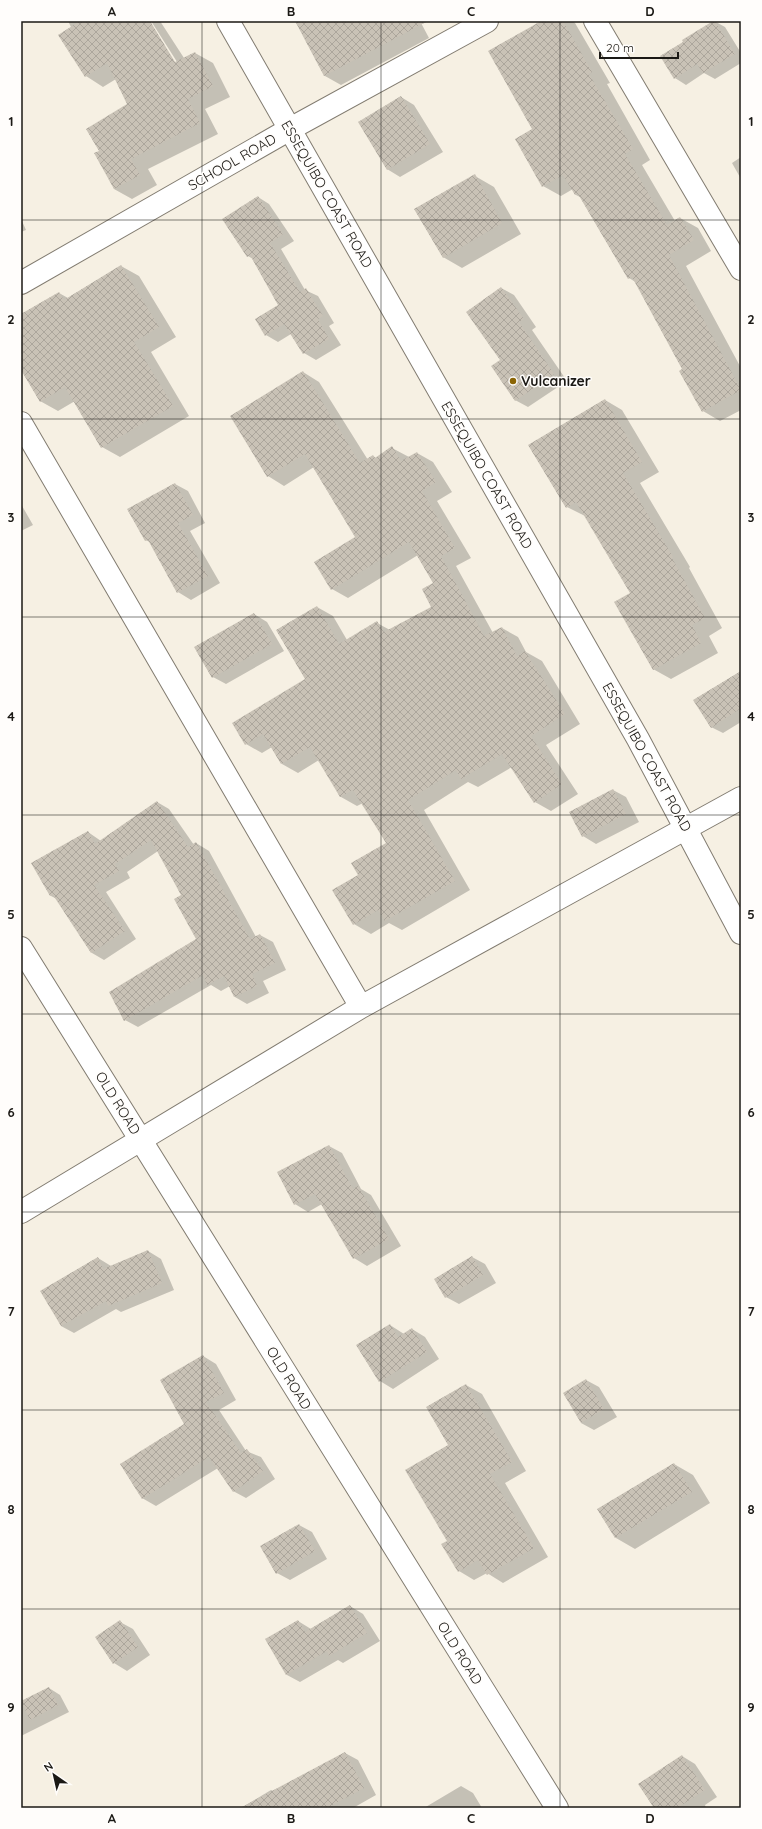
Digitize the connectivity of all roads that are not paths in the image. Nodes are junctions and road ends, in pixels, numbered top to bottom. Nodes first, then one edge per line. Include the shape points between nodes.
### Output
1 (228, 21) edge
2 (487, 21) edge
3 (596, 21) edge
4 (290, 129) junction
5 (741, 269) edge
6 (21, 283) edge
7 (21, 423) edge
8 (741, 798) edge
9 (686, 827) junction
10 (741, 933) edge
11 (21, 948) edge
12 (361, 1007) junction
13 (141, 1140) junction
14 (21, 1212) edge
15 (557, 1808) edge

1 - 4 street, ESSEQUIBO COAST ROAD
2 - 4 street, SCHOOL ROAD
3 - 5 street
4 - 6 street, SCHOOL ROAD
4 - 9 street, ESSEQUIBO COAST ROAD
7 - 12 street
8 - 9 street
9 - 10 street, ESSEQUIBO COAST ROAD
9 - 12 street
11 - 13 street, OLD ROAD
12 - 13 street
13 - 14 street
13 - 15 street, OLD ROAD

